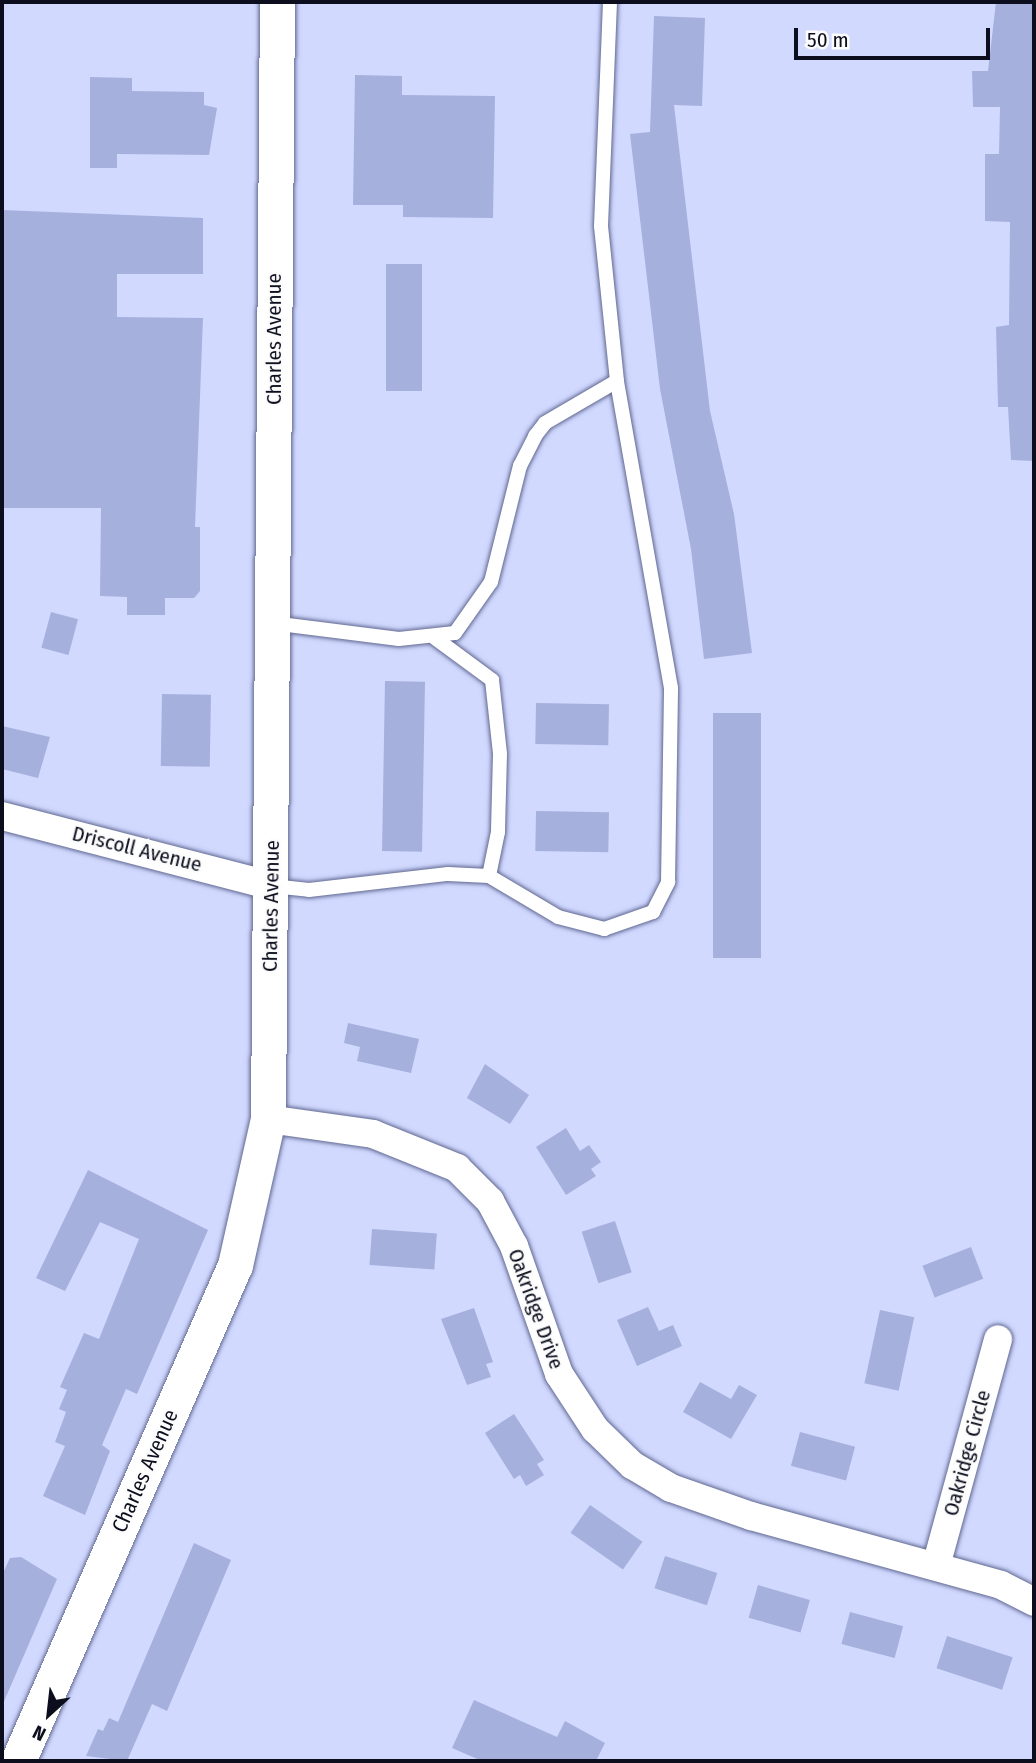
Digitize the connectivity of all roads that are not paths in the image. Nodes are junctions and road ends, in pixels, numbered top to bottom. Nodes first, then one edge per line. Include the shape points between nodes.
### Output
1 (277, 2) edge
2 (610, 2) edge
3 (617, 381) junction
4 (272, 623) junction
5 (435, 638) junction
6 (2, 816) edge
7 (489, 876) junction
8 (272, 886) junction
9 (268, 1119) junction
10 (998, 1339) dead end
11 (936, 1566) junction
12 (1034, 1602) edge
13 (15, 1749) edge

1 - 4 street, Charles Avenue
2 - 3 lane via 601,226
3 - 5 lane via 545,423 535,436 520,466 491,582 470,620
3 - 7 lane via 671,688 668,882 653,912 604,929 558,916
4 - 5 lane
4 - 8 street, Charles Avenue
5 - 7 lane via 492,680 500,754 498,832
6 - 8 street, Driscoll Avenue
7 - 8 lane via 448,874 309,890
8 - 9 street, Charles Avenue
9 - 11 street, Oakridge Drive via 373,1134 457,1168 490,1200 514,1246 559,1374 595,1429 632,1465 671,1488 751,1516
9 - 13 street, Charles Avenue via 235,1265
10 - 11 street, Oakridge Circle
11 - 12 street, Oakridge Drive

